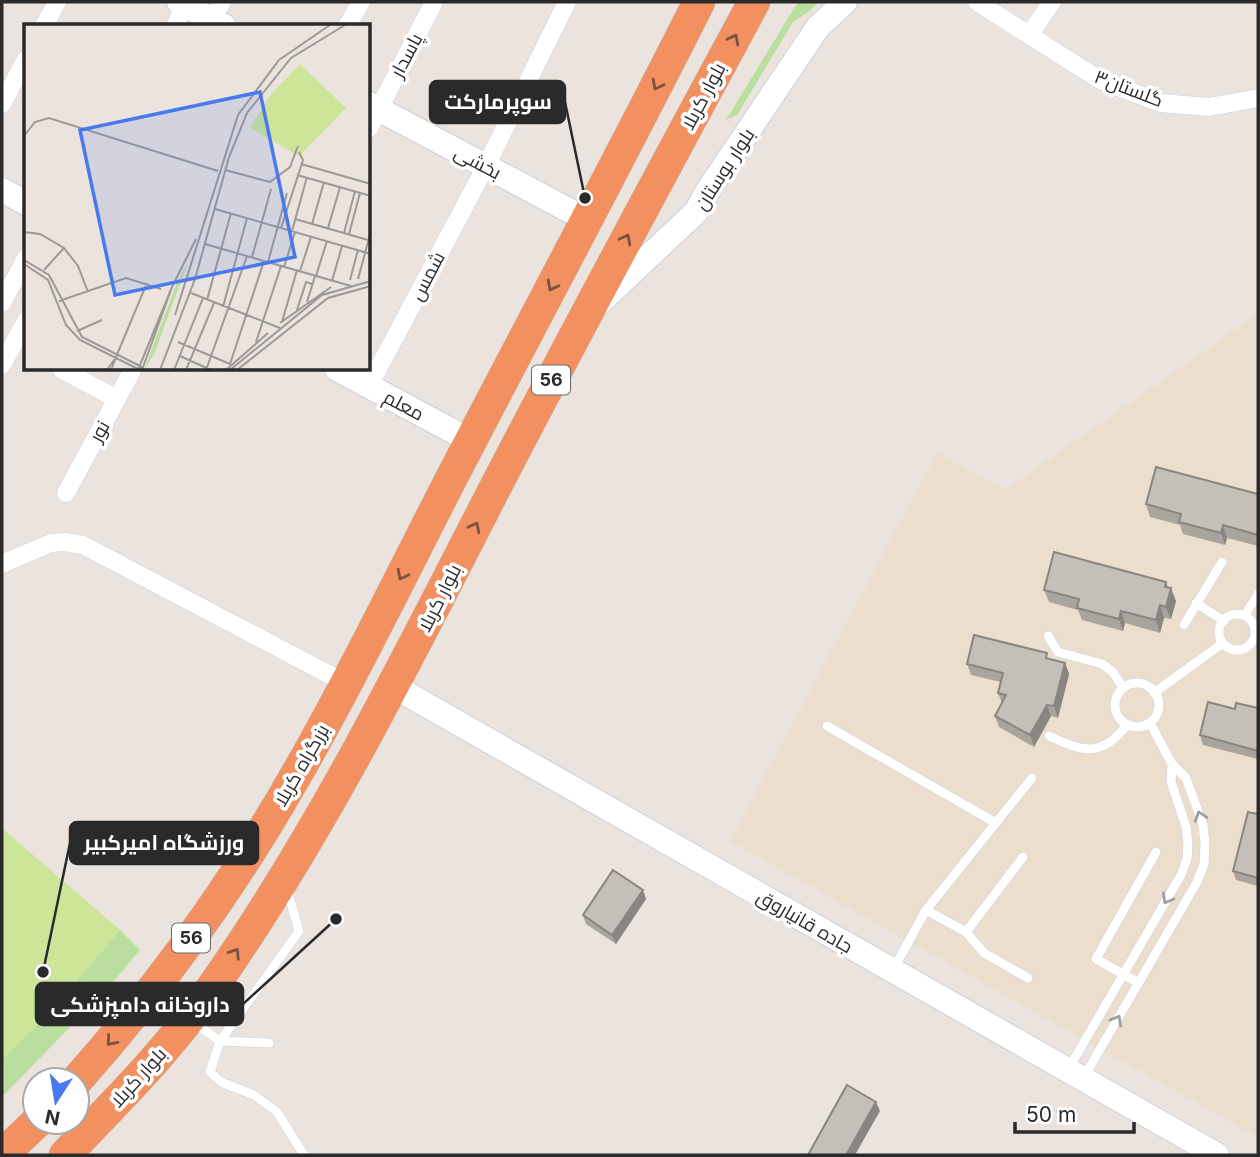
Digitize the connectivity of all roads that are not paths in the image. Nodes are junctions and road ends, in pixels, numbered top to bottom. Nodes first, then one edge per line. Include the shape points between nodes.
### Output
1 (57, 2) edge
2 (361, 2) edge
3 (434, 2) edge
4 (568, 2) edge
5 (699, 2) edge
6 (754, 2) edge
7 (845, 2) edge
8 (977, 2) edge
9 (1052, 2) edge
10 (180, 11) edge
11 (220, 16) edge
12 (45, 24) edge
13 (348, 24) edge
14 (1029, 35) junction
15 (24, 63) edge
16 (1258, 98) edge
17 (2, 104) edge
18 (372, 113) edge
19 (486, 166) junction
20 (2, 190) edge
21 (24, 202) edge
22 (587, 220) junction
23 (24, 262) edge
24 (2, 303) edge
25 (583, 319) junction
26 (24, 325) edge
27 (14, 344) edge
28 (2, 365) edge
29 (65, 371) edge
30 (132, 371) edge
31 (341, 371) edge
32 (369, 386) junction
33 (117, 399) junction
34 (471, 441) junction
35 (66, 493) dead end
36 (1222, 562) dead end
37 (2, 564) edge
38 (1258, 594) edge
39 (1196, 603) junction
40 (1245, 615) junction
41 (1224, 621) junction
42 (1184, 625) dead end
43 (1048, 636) dead end
44 (1223, 643) junction
45 (347, 684) junction
46 (393, 686) junction
47 (1123, 688) junction
48 (1154, 693) junction
49 (1150, 723) junction
50 (1127, 725) junction
51 (827, 726) dead end
52 (1049, 736) dead end
53 (1172, 764) junction
54 (1032, 778) dead end
55 (996, 823) junction
56 (1156, 852) dead end
57 (1023, 857) dead end
58 (1187, 859) junction
59 (1204, 864) junction
60 (284, 878) junction
61 (926, 910) junction
62 (966, 932) junction
63 (892, 971) junction
64 (1123, 975) junction
65 (1028, 978) dead end
66 (1139, 983) junction
67 (188, 1018) junction
68 (220, 1041) junction
69 (269, 1043) dead end
70 (89, 1066) edge
71 (1075, 1075) junction
72 (22, 1136) edge
73 (2, 1155) edge
74 (65, 1155) edge
75 (304, 1155) edge
76 (1217, 1155) edge

1 - 12 street
2 - 13 street
3 - 18 street, پاسدار
4 - 19 street, شمس
5 -> 22 highway, 56
25 -> 6 highway, بلوار کربلا / 56
7 - 25 street, بلوار بوستان via 818,27 696,212
8 - 14 street, گلستان۳
9 - 14 street
10 - 11 street
14 - 16 street, گلستان۳ via 1100,80 1161,103 1209,107
15 - 17 street
18 - 19 street, بخشی
19 - 22 street, بخشی
19 - 32 street, شمس
20 - 21 street
22 -> 34 highway, 56
23 - 24 street
46 -> 25 highway, بلوار کربلا / 56
26 - 27 street
27 - 28 street
29 - 33 street
30 - 33 street, نور
31 - 32 street, معلم
32 - 34 street, معلم
33 - 35 street, نور
34 -> 45 highway, 56
36 - 39 lane
37 - 45 street via 51,543 83,545
38 - 40 lane
39 - 41 lane
39 - 42 lane
40 - 41 lane via 1235,614
40 - 44 lane via 1252,621 1254,639 1239,650
41 - 44 lane via 1219,634
43 - 47 lane via 1058,652 1102,664
44 - 48 lane
45 -> 70 highway, بزرگراه کربلا / 56 via 213,908
46 - 60 highway, بلوار کربلا / 56
46 - 63 street, جاده قانیاروق
47 - 48 lane via 1142,684
47 - 50 lane via 1114,705 1116,715
48 - 49 lane via 1159,706
49 - 50 lane
49 - 53 lane
50 - 52 lane via 1100,748 1075,748
51 - 55 lane
53 - 58 lane via 1171,782 1186,827
59 -> 53 lane via 1203,825 1186,778
54 - 55 lane
55 - 61 lane
56 - 64 lane via 1096,960
57 - 62 lane
58 - 59 lane
58 -> 64 lane
59 - 66 lane
67 -> 60 highway, بلوار کربلا / 56
60 - 68 lane via 299,931
61 - 62 lane
61 - 63 lane
62 - 65 lane via 984,953
63 - 71 street, جاده قانیاروق
64 - 66 lane
64 - 71 lane
71 -> 66 lane
67 - 68 lane
67 - 74 highway, بلوار کربلا / 56
68 - 69 lane
68 - 75 lane via 210,1072 277,1112
71 - 76 street, جاده قانیاروق
72 - 73 highway

